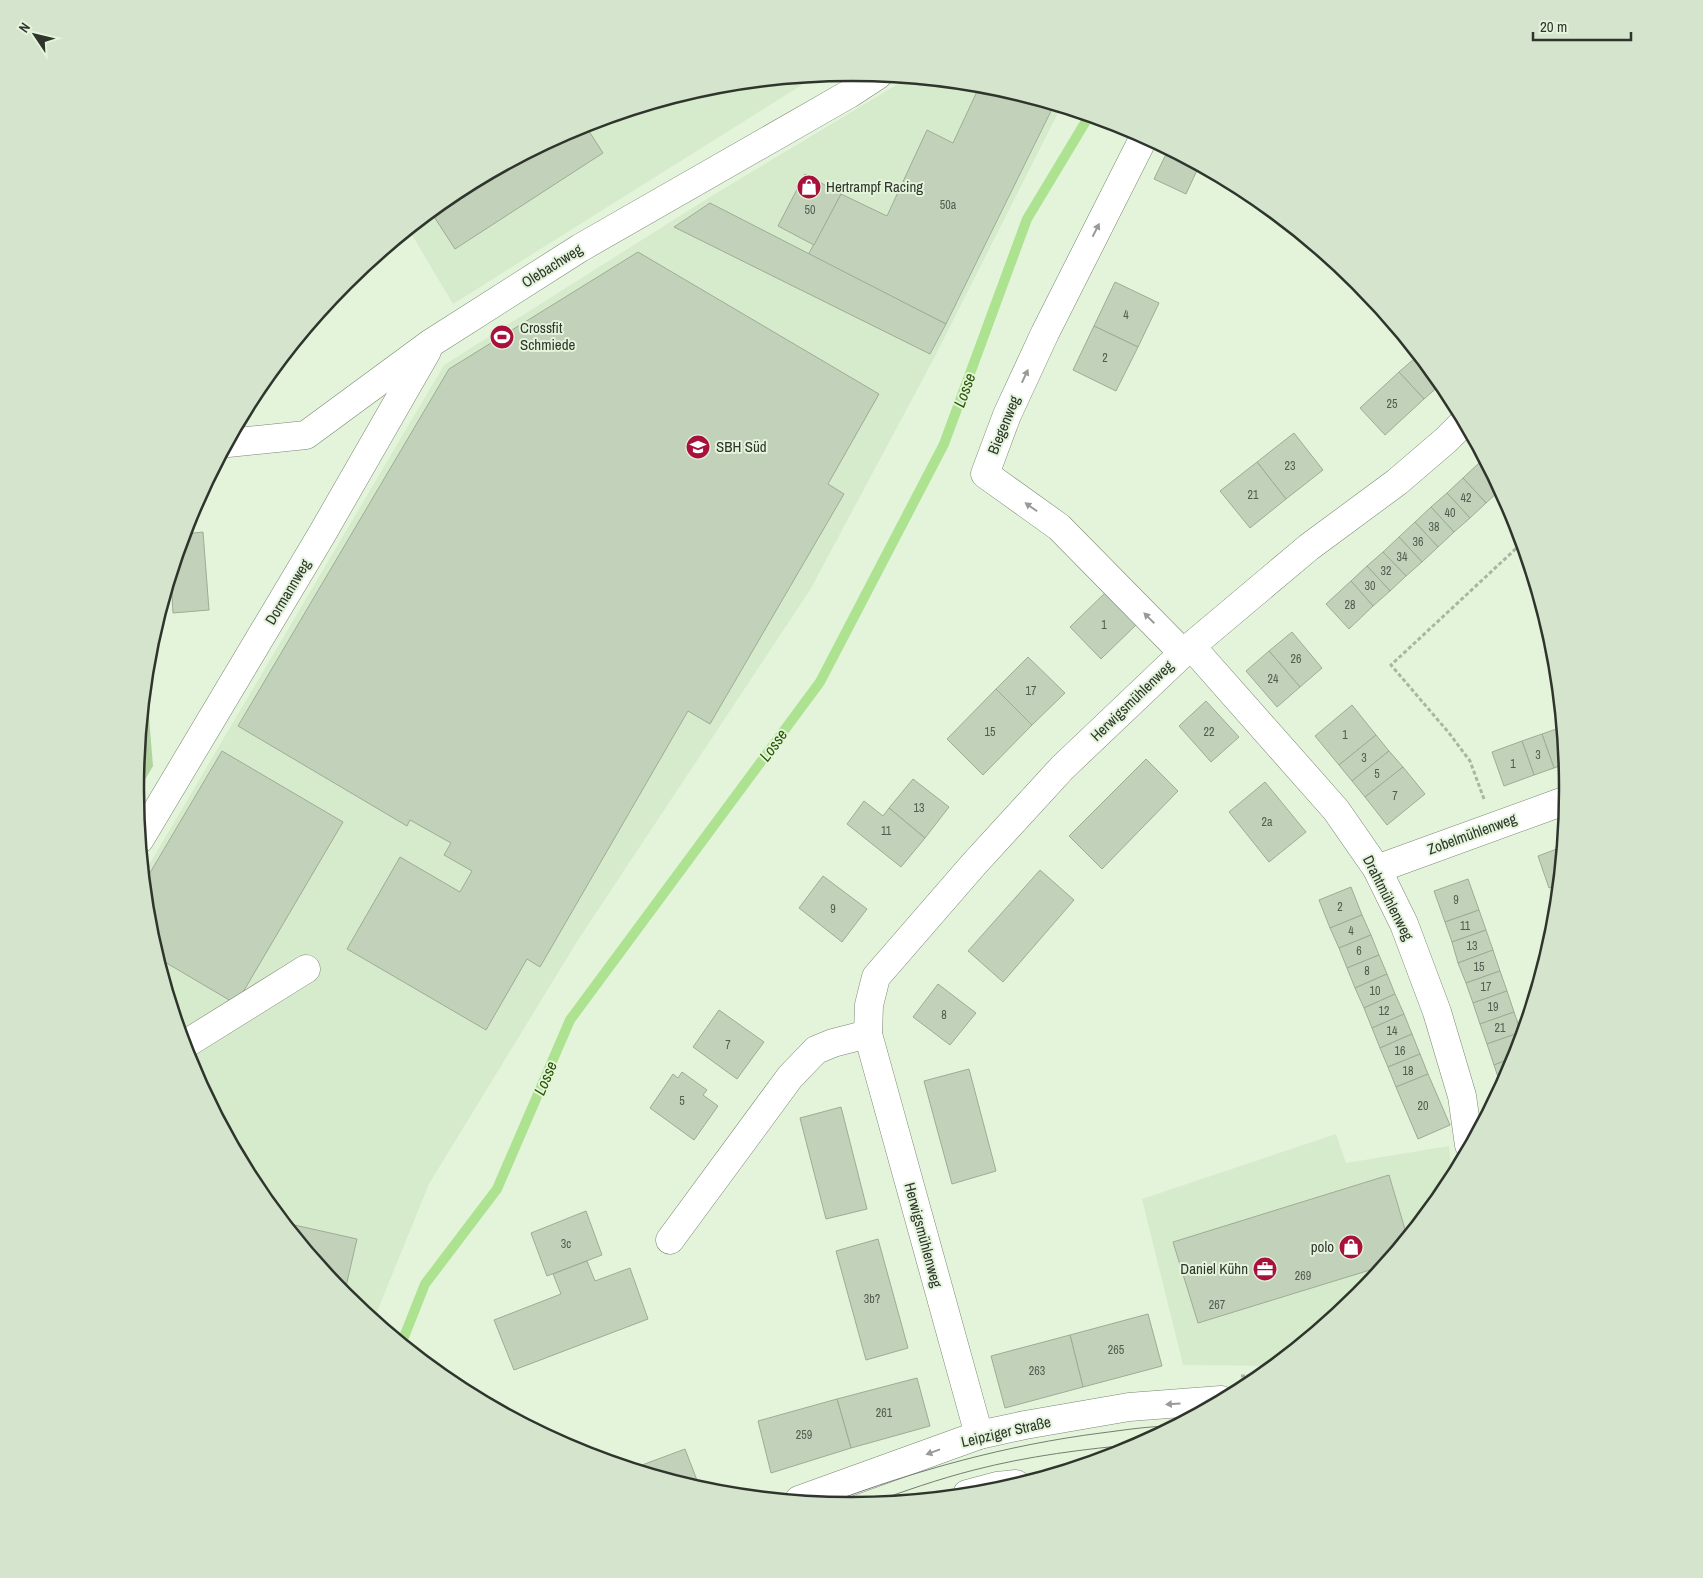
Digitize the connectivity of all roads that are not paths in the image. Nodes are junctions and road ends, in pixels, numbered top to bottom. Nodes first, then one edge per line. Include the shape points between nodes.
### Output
1 (845, 84) edge
2 (1141, 143) edge
3 (432, 343) junction
4 (1459, 427) edge
5 (235, 443) edge
6 (1187, 649) junction
7 (1559, 803) edge
8 (145, 831) edge
9 (1377, 868) junction
10 (306, 969) dead end
11 (868, 1034) junction
12 (191, 1041) edge
13 (1468, 1135) edge
14 (670, 1240) dead end
15 (1206, 1401) edge
16 (978, 1435) junction
17 (812, 1495) edge

1 - 3 street, Olebachweg
6 -> 2 street, Biegenweg via 1059,527 985,474 1044,333
3 - 5 street, Olebachweg via 306,435
3 - 8 street, Dormannweg
4 - 6 street, Herwigsmühlenweg via 1397,482 1309,547
6 - 9 street, Drahtmühlenweg via 1336,810
6 - 11 street, Herwigsmühlenweg via 1062,768 876,977 869,1005
7 - 9 street, Zobelmühlenweg
9 - 13 street, Drahtmühlenweg via 1404,924 1437,1012 1462,1096
10 - 12 street
11 - 14 street via 816,1050 790,1077
11 - 16 street, Herwigsmühlenweg
15 -> 16 street, Leipziger Straße via 1129,1407
16 -> 17 street, Leipziger Straße

